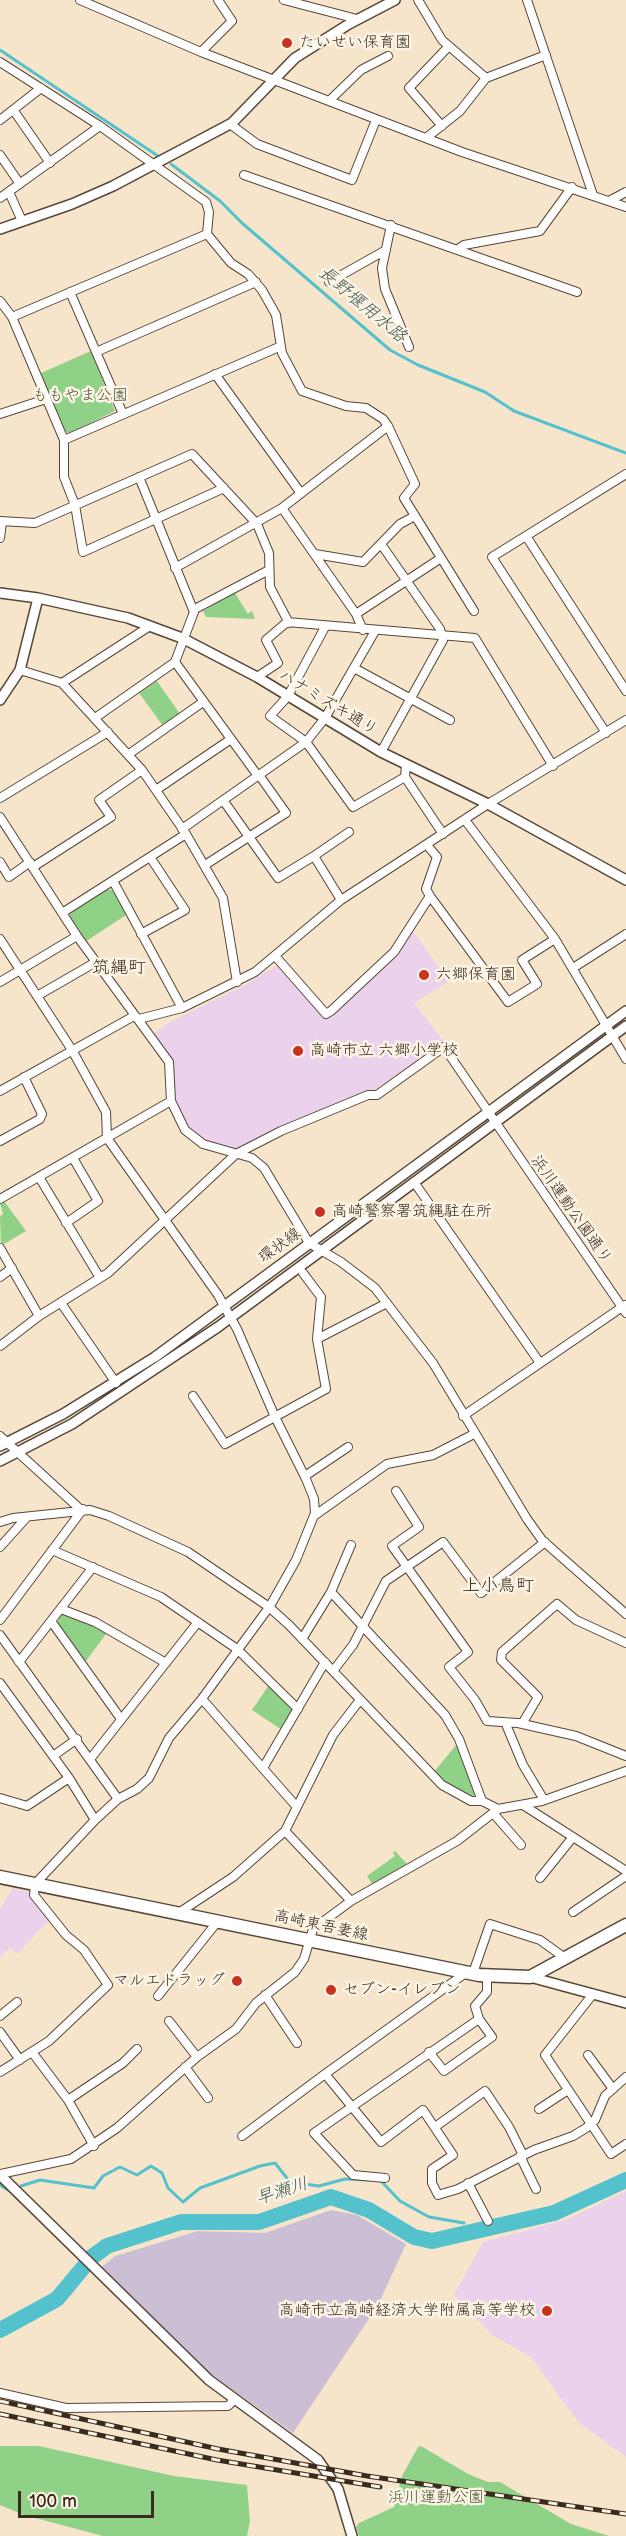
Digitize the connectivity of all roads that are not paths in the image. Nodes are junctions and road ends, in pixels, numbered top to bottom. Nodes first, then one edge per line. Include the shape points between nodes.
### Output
1 (80, 0) edge
2 (218, 0) edge
3 (285, 0) edge
4 (394, 0) edge
5 (418, 0) edge
6 (527, 0) edge
7 (357, 19) junction
8 (449, 46) junction
9 (201, 52) junction
10 (546, 55) junction
11 (388, 56) dead end
12 (0, 62) edge
13 (486, 78) junction
14 (272, 80) junction
15 (41, 88) junction
16 (329, 101) junction
17 (14, 111) junction
18 (0, 120) edge
19 (376, 120) junction
20 (230, 124) junction
21 (100, 126) junction
22 (442, 126) junction
23 (426, 138) junction
24 (0, 156) edge
25 (51, 163) junction
26 (157, 165) junction
27 (244, 175) dead end
28 (20, 184) junction
29 (572, 187) junction
30 (9, 192) junction
31 (626, 192) edge
32 (594, 195) junction
33 (0, 198) edge
34 (609, 201) junction
35 (626, 207) edge
36 (22, 221) junction
37 (391, 225) junction
38 (0, 229) edge
39 (207, 234) junction
40 (458, 249) junction
41 (386, 250) junction
42 (256, 282) junction
43 (329, 282) dead end
44 (70, 292) junction
45 (577, 292) dead end
46 (0, 301) edge
47 (12, 317) junction
48 (409, 346) dead end
49 (279, 347) junction
50 (96, 352) junction
51 (215, 374) junction
52 (46, 399) junction
53 (0, 414) edge
54 (123, 414) junction
55 (388, 426) junction
56 (64, 440) junction
57 (626, 474) edge
58 (139, 477) junction
59 (224, 489) junction
60 (300, 492) junction
61 (75, 505) junction
62 (282, 508) junction
63 (415, 516) junction
64 (155, 519) junction
65 (1, 522) edge
66 (257, 524) junction
67 (526, 536) junction
68 (0, 538) edge
69 (381, 544) junction
70 (315, 554) junction
71 (441, 558) junction
72 (175, 568) junction
73 (269, 570) junction
74 (406, 581) junction
75 (0, 593) edge
76 (38, 598) junction
77 (193, 610) junction
78 (474, 611) dead end
79 (356, 614) junction
80 (289, 623) junction
81 (150, 626) junction
82 (325, 627) junction
83 (363, 630) junction
84 (375, 631) junction
85 (442, 636) junction
86 (184, 639) junction
87 (175, 662) junction
88 (354, 668) junction
89 (20, 670) junction
90 (257, 677) junction
91 (62, 682) junction
92 (626, 692) edge
93 (288, 696) junction
94 (411, 698) junction
95 (0, 700) edge
96 (203, 702) junction
97 (95, 718) junction
98 (325, 718) junction
99 (450, 720) dead end
100 (624, 724) edge
101 (108, 732) junction
102 (606, 733) junction
103 (231, 739) junction
104 (306, 742) junction
105 (381, 752) junction
106 (129, 754) junction
107 (406, 765) junction
108 (553, 766) junction
109 (142, 770) junction
110 (259, 775) junction
111 (405, 777) junction
112 (156, 790) junction
113 (0, 798) edge
114 (223, 800) junction
115 (488, 804) junction
116 (0, 817) edge
117 (465, 820) junction
118 (184, 831) junction
119 (350, 832) dead end
120 (442, 834) junction
121 (249, 839) junction
122 (427, 845) junction
123 (314, 856) junction
124 (150, 857) junction
125 (0, 862) edge
126 (31, 864) junction
127 (205, 865) junction
128 (626, 880) edge
129 (113, 881) junction
130 (430, 896) junction
131 (341, 900) junction
132 (62, 913) junction
133 (141, 934) junction
134 (626, 934) edge
135 (77, 936) junction
136 (0, 939) edge
137 (555, 939) junction
138 (276, 957) junction
139 (96, 962) junction
140 (573, 968) junction
141 (20, 970) junction
142 (0, 982) edge
143 (237, 982) junction
144 (37, 996) junction
145 (182, 1008) junction
146 (626, 1011) edge
147 (137, 1017) junction
148 (607, 1025) junction
149 (626, 1026) edge
150 (612, 1037) junction
151 (72, 1050) junction
152 (626, 1059) edge
153 (24, 1077) junction
154 (0, 1091) edge
155 (171, 1101) junction
156 (489, 1113) junction
157 (494, 1122) junction
158 (107, 1138) junction
159 (0, 1141) edge
160 (236, 1154) junction
161 (73, 1158) junction
162 (39, 1177) junction
163 (414, 1182) junction
164 (0, 1199) edge
165 (166, 1221) junction
166 (66, 1223) junction
167 (309, 1243) junction
168 (0, 1248) edge
169 (322, 1251) junction
170 (12, 1268) junction
171 (303, 1273) dead end
172 (0, 1277) edge
173 (100, 1278) junction
174 (61, 1303) junction
175 (387, 1303) junction
176 (224, 1305) junction
177 (625, 1308) edge
178 (39, 1316) junction
179 (231, 1318) junction
180 (316, 1339) junction
181 (0, 1346) edge
182 (540, 1363) junction
183 (116, 1383) junction
184 (193, 1396) dead end
185 (463, 1416) junction
186 (275, 1417) junction
187 (474, 1434) junction
188 (0, 1436) edge
189 (4, 1445) edge
190 (348, 1447) dead end
191 (19, 1452) junction
192 (0, 1461) edge
193 (305, 1476) junction
194 (396, 1491) dead end
195 (82, 1509) junction
196 (314, 1516) junction
197 (27, 1517) junction
198 (0, 1522) edge
199 (15, 1527) junction
200 (0, 1536) edge
201 (545, 1542) junction
202 (351, 1545) dead end
203 (0, 1547) edge
204 (52, 1551) junction
205 (406, 1565) junction
206 (93, 1567) junction
207 (331, 1592) junction
208 (269, 1607) junction
209 (61, 1609) junction
210 (626, 1614) edge
211 (0, 1620) edge
212 (51, 1620) junction
213 (198, 1622) junction
214 (363, 1627) junction
215 (0, 1635) edge
216 (302, 1639) junction
217 (626, 1642) edge
218 (237, 1649) junction
219 (19, 1662) junction
220 (325, 1662) junction
221 (166, 1663) junction
222 (333, 1671) junction
223 (0, 1683) edge
224 (202, 1699) junction
225 (360, 1700) junction
226 (297, 1709) junction
227 (121, 1719) junction
228 (505, 1722) junction
229 (522, 1724) junction
230 (77, 1738) junction
231 (53, 1756) junction
232 (626, 1756) edge
233 (91, 1758) junction
234 (263, 1768) junction
235 (626, 1771) edge
236 (69, 1778) junction
237 (0, 1798) edge
238 (118, 1799) junction
239 (544, 1800) junction
240 (482, 1801) junction
241 (523, 1805) junction
242 (297, 1806) junction
243 (496, 1811) junction
244 (95, 1820) junction
245 (285, 1831) junction
246 (573, 1837) junction
247 (521, 1845) dead end
248 (626, 1871) edge
249 (626, 1876) edge
250 (0, 1877) edge
251 (540, 1878) dead end
252 (34, 1884) junction
253 (351, 1901) junction
254 (180, 1912) junction
255 (573, 1912) dead end
256 (218, 1921) junction
257 (626, 1925) edge
258 (311, 1941) junction
259 (565, 1958) junction
260 (470, 1973) junction
261 (487, 1975) junction
262 (530, 1977) junction
263 (593, 1994) junction
264 (265, 1995) junction
265 (159, 1996) dead end
266 (17, 2002) dead end
267 (626, 2003) edge
268 (0, 2016) edge
269 (479, 2019) junction
270 (170, 2021) dead end
271 (0, 2032) edge
272 (297, 2043) dead end
273 (137, 2049) dead end
274 (32, 2052) junction
275 (429, 2052) junction
276 (588, 2055) dead end
277 (197, 2057) junction
278 (20, 2060) junction
279 (185, 2067) junction
280 (0, 2072) edge
281 (325, 2074) junction
282 (626, 2077) edge
283 (612, 2089) junction
284 (568, 2090) junction
285 (208, 2098) dead end
286 (68, 2100) junction
287 (351, 2107) junction
288 (538, 2109) dead end
289 (591, 2124) junction
290 (435, 2127) junction
291 (242, 2136) dead end
292 (626, 2144) edge
293 (94, 2146) junction
294 (521, 2156) junction
295 (0, 2174) edge
296 (385, 2178) dead end
297 (468, 2183) junction
298 (536, 2189) dead end
299 (488, 2221) dead end
300 (0, 2393) edge
301 (234, 2400) junction
302 (352, 2536) edge

1 - 9 street
2 - 9 street via 232,21
3 - 7 street
4 - 7 street
5 - 8 street via 431,26
6 - 10 street
7 - 14 street via 295,58
8 - 13 street
8 - 22 street via 409,88
9 - 14 street
10 - 13 street
10 - 32 street
11 - 16 street via 361,70
12 - 15 street
13 - 22 street via 460,111
14 - 16 street
14 - 20 street
15 - 17 street
15 - 21 street
16 - 19 street
17 - 18 street
17 - 25 street
19 - 20 street via 352,180 257,144
19 - 23 street
20 - 26 street
21 - 25 street
21 - 26 street
22 - 23 street
23 - 29 street
24 - 28 street
25 - 28 street
26 - 36 street via 92,196
26 - 39 street via 206,202
27 - 37 street
28 - 30 street
29 - 32 street
29 - 40 street via 540,231
30 - 33 street
30 - 36 street
31 - 34 street
32 - 34 street
34 - 35 street
36 - 38 street
37 - 40 street
37 - 41 street
39 - 42 street via 231,263
39 - 44 street
40 - 45 street
41 - 43 street
41 - 48 street via 382,268 385,289
42 - 49 street via 273,309
42 - 50 street
44 - 47 street
44 - 50 street
46 - 47 street
47 - 52 street
49 - 51 street
49 - 55 street via 302,391 345,406 366,408
50 - 54 street
51 - 54 street
51 - 60 street
52 - 53 street
52 - 56 street
54 - 56 street
55 - 60 street
55 - 63 street via 415,484 404,498
56 - 61 street via 64,477
57 - 67 street
58 - 59 street via 192,454
58 - 61 street
58 - 64 street
59 - 64 street
59 - 66 street
60 - 62 street
61 - 64 street via 83,552
61 - 65 street via 28,524
62 - 66 street
62 - 70 street
63 - 69 street via 400,524
63 - 71 street
64 - 72 street
65 - 68 street
66 - 72 street
66 - 73 street via 269,554
67 - 92 street
67 - 102 street via 492,557
69 - 70 street via 363,562
69 - 74 street
70 - 79 street
71 - 74 street
71 - 78 street
72 - 77 street
73 - 77 street
73 - 80 street via 270,587
74 - 79 street
74 - 85 street
75 - 76 street, ハナミズキ通り
76 - 81 street, ハナミズキ通り
76 - 89 street
77 - 86 street
79 - 83 street
80 - 82 street
80 - 90 street via 266,640 278,663
81 - 86 street, ハナミズキ通り
81 - 91 street
82 - 83 street
82 - 93 street
83 - 84 street
84 - 85 street
84 - 88 street
85 - 94 street via 443,644
85 - 108 street via 475,638
86 - 87 street
86 - 90 street, ハナミズキ通り
87 - 96 street
87 - 97 street
88 - 94 street
88 - 98 street
89 - 91 street
89 - 95 street
90 - 93 street, ハナミズキ通り
91 - 97 street
93 - 98 street, ハナミズキ通り
93 - 104 street via 270,716
94 - 99 street
94 - 105 street
96 - 103 street
96 - 106 street
97 - 101 street
98 - 104 street
98 - 105 street, ハナミズキ通り
100 - 102 street
101 - 106 street
101 - 113 street
102 - 108 street
103 - 110 street
103 - 112 street
104 - 110 street
104 - 111 street via 353,807
105 - 107 street, ハナミズキ通り
106 - 109 street
107 - 111 street
107 - 115 street, ハナミズキ通り
108 - 115 street
109 - 112 street
109 - 126 street via 99,800 111,817
110 - 114 street
110 - 121 street via 286,813
111 - 120 street
112 - 118 street
114 - 118 street
114 - 121 street
115 - 117 street
115 - 128 street, ハナミズキ通り
116 - 126 street
117 - 120 street
117 - 137 street
118 - 124 street
118 - 127 street
119 - 123 street
120 - 122 street
121 - 123 street via 278,878
121 - 127 street
122 - 130 street via 438,857 426,889
122 - 131 street
123 - 131 street
124 - 129 street
124 - 133 street via 185,910
125 - 126 street via 9,877
126 - 132 street
127 - 143 street via 223,898
129 - 132 street
129 - 133 street
130 - 137 street via 508,1002 537,984 522,960
130 - 138 street via 394,952 326,1014
131 - 138 street
132 - 135 street
133 - 145 street
134 - 140 street
135 - 139 street
135 - 141 street
136 - 141 street
137 - 140 street
138 - 143 street
139 - 144 street
139 - 147 street
140 - 148 street
141 - 142 street
141 - 144 street
143 - 145 street
144 - 151 street
145 - 147 street
146 - 148 street, 環状線
147 - 151 street
147 - 155 street via 169,1062
148 - 150 street
148 - 156 street, 環状線
149 - 150 street, 環状線
150 - 152 street
150 - 157 street, 環状線
151 - 153 street
151 - 158 street via 106,1112
153 - 154 street
153 - 159 street via 42,1114 40,1119
155 - 158 street
155 - 160 street via 185,1130 203,1144
156 - 157 street, 浜川運動公園通り
156 - 160 street, 浜川運動公園通り via 444,1047 377,1095 368,1095 281,1131
156 - 167 street, 環状線
157 - 163 street, 環状線
157 - 177 street, 浜川運動公園通り
158 - 161 street
158 - 165 street
160 - 165 street
160 - 167 street via 252,1158 264,1168
161 - 162 street
161 - 166 street via 98,1201
162 - 164 street
162 - 166 street
163 - 169 street, 環状線
163 - 182 street
165 - 173 street
165 - 176 street
166 - 173 street
167 - 169 street
167 - 176 street, 環状線
168 - 170 street
169 - 175 street via 360,1275
169 - 179 street, 環状線
170 - 172 street
170 - 178 street
171 - 180 street via 321,1297
173 - 174 street
174 - 178 street
174 - 183 street
175 - 180 street
175 - 185 street via 433,1363
176 - 179 street
176 - 183 street, 環状線
177 - 182 street
178 - 181 street
179 - 186 street
179 - 191 street, 環状線 via 124,1392
180 - 186 street via 326,1389
182 - 185 street
183 - 189 street, 環状線
184 - 186 street via 225,1444
185 - 187 street
186 - 193 street
187 - 196 street via 433,1455 387,1464
187 - 201 street
188 - 189 street
189 - 191 street
190 - 193 street
191 - 192 street, 環状線
191 - 195 street
193 - 196 street via 314,1500
194 - 205 street via 419,1527 392,1546
195 - 197 street
195 - 204 street
195 - 208 street via 109,1516 189,1552
196 - 208 street via 296,1560
197 - 198 street
197 - 199 street
199 - 200 street
199 - 203 street
201 - 205 street via 481,1593 443,1542
201 - 210 street
202 - 207 street
204 - 206 street
204 - 211 street
205 - 214 street via 386,1581
205 - 228 street via 468,1652 449,1667 487,1721
206 - 209 street
206 - 213 street via 161,1597
207 - 214 street
207 - 216 street
208 - 216 street
208 - 218 street
209 - 212 street
209 - 221 street via 95,1622
212 - 219 street
212 - 227 street
213 - 218 street
213 - 221 street
214 - 222 street
214 - 240 street via 445,1715 459,1739
215 - 219 street
216 - 220 street
217 - 229 street via 576,1620 557,1604 502,1652 501,1660 538,1696
218 - 224 street
218 - 226 street
219 - 230 street
220 - 222 street
220 - 226 street
221 - 227 street
222 - 225 street
223 - 231 street
224 - 234 street
224 - 238 street via 169,1738 148,1778
225 - 240 street via 442,1785 471,1801
225 - 242 street via 333,1735
226 - 234 street
227 - 233 street
228 - 229 street
228 - 239 street via 523,1765
229 - 232 street via 576,1736
230 - 231 street
230 - 233 street
231 - 236 street
233 - 238 street
234 - 242 street
235 - 239 street
236 - 237 street via 27,1806
236 - 244 street
238 - 244 street
239 - 241 street
240 - 243 street
241 - 243 street
241 - 246 street
242 - 245 street
243 - 247 street
243 - 253 street via 457,1841
244 - 252 street
245 - 253 street
245 - 254 street via 233,1876
246 - 248 street
246 - 251 street
249 - 255 street
250 - 252 main road, 高崎東吾妻線
252 - 254 main road, 高崎東吾妻線
252 - 274 street via 34,1895 66,1935 84,1950 108,1985
253 - 258 street via 313,1929
254 - 256 main road, 高崎東吾妻線
256 - 258 main road, 高崎東吾妻線
256 - 265 street
257 - 259 main road
258 - 260 main road, 高崎東吾妻線
258 - 264 street via 295,1972
259 - 260 street via 540,1940 490,1924
259 - 262 main road
260 - 261 main road, 高崎東吾妻線
260 - 281 street
261 - 262 main road, 高崎東吾妻線
261 - 269 street via 487,1992 474,2006
262 - 263 street
263 - 267 street
263 - 284 street via 545,2055
264 - 272 street
264 - 277 street via 236,2029
266 - 268 street
269 - 275 street
269 - 275 street via 492,2037 444,2072
270 - 277 street
271 - 278 street
273 - 286 street
274 - 278 street
274 - 286 street
275 - 287 street
276 - 283 street
277 - 279 street
278 - 280 street
279 - 285 street
279 - 293 street
281 - 287 street
281 - 291 street
282 - 283 street
283 - 289 street
284 - 288 street
284 - 289 street
286 - 293 street
287 - 290 street via 381,2142 423,2110
287 - 296 street via 314,2133 353,2175
289 - 292 street via 611,2154
289 - 294 street via 573,2136
290 - 294 street via 485,2091 509,2127
290 - 297 street via 453,2155 432,2169 434,2192 444,2194
293 - 295 street via 71,2159
294 - 297 street
294 - 298 street
295 - 301 street
297 - 299 street
300 - 301 street via 66,2408 228,2406
301 - 302 street via 324,2466 338,2489

